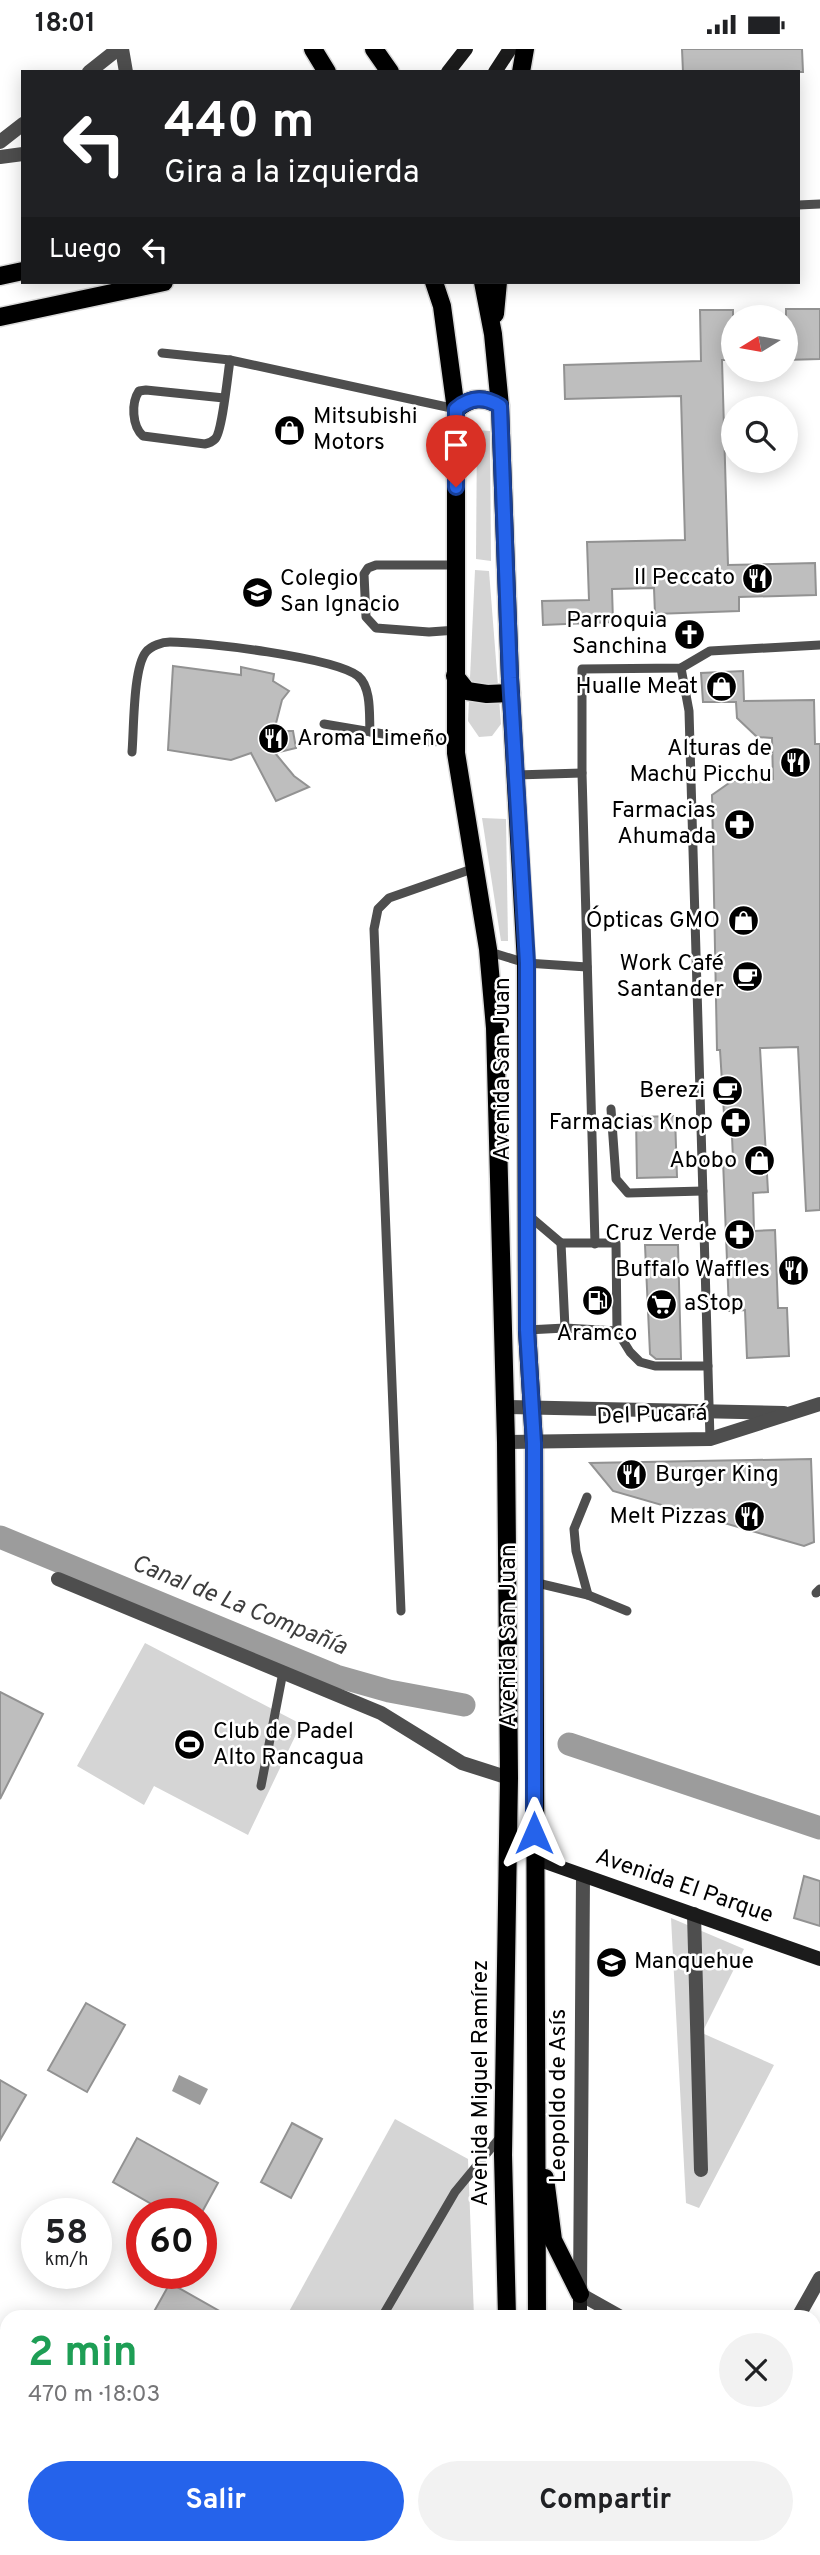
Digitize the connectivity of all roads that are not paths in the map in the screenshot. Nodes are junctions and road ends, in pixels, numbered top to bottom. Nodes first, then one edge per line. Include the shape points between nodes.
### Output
1 (120, 49) edge
2 (313, 49) edge
3 (374, 49) edge
4 (466, 49) edge
5 (510, 49) edge
6 (525, 49) edge
7 (92, 70) edge
8 (126, 70) edge
9 (326, 70) edge
10 (389, 70) edge
11 (450, 70) edge
12 (496, 70) edge
13 (521, 70) edge
14 (21, 126) edge
15 (0, 142) edge
16 (21, 154) edge
17 (0, 157) edge
18 (820, 204) edge
19 (800, 205) edge
20 (21, 272) edge
21 (0, 277) edge
22 (155, 284) edge
23 (436, 284) edge
24 (483, 284) edge
25 (498, 284) edge
26 (0, 317) edge
27 (494, 334) junction
28 (162, 353) dead end
29 (230, 360) junction
30 (224, 398) junction
31 (500, 406) junction
32 (456, 409) junction
33 (456, 565) junction
34 (457, 630) junction
35 (820, 645) edge
36 (681, 668) junction
37 (455, 676) junction
38 (511, 693) junction
39 (324, 724) dead end
40 (370, 732) junction
41 (456, 740) junction
42 (132, 752) dead end
43 (582, 773) junction
44 (516, 775) junction
45 (476, 867) junction
46 (488, 949) junction
47 (527, 963) junction
48 (587, 967) junction
49 (611, 1109) dead end
50 (703, 1191) junction
51 (528, 1215) junction
52 (561, 1243) junction
53 (595, 1244) junction
54 (565, 1328) junction
55 (527, 1330) junction
56 (617, 1331) junction
57 (708, 1366) junction
58 (505, 1407) junction
59 (532, 1407) junction
60 (819, 1407) edge
61 (709, 1410) junction
62 (796, 1413) junction
63 (710, 1439) junction
64 (506, 1442) junction
65 (534, 1443) junction
66 (587, 1497) dead end
67 (58, 1579) dead end
68 (533, 1582) junction
69 (589, 1595) junction
70 (401, 1611) dead end
71 (627, 1611) dead end
72 (283, 1672) junction
73 (509, 1778) junction
74 (261, 1786) dead end
75 (507, 1849) joint
76 (534, 1858) junction
77 (583, 1876) junction
78 (694, 1914) junction
79 (820, 1959) edge
80 (535, 2105) junction
81 (504, 2133) junction
82 (701, 2170) dead end
83 (820, 2278) edge
84 (580, 2294) junction
85 (386, 2310) edge
86 (507, 2310) edge
87 (537, 2310) edge
88 (580, 2310) edge
89 (609, 2310) edge
90 (802, 2310) edge

1 - 7 street
1 - 8 street
2 - 9 main road
3 - 10 main road
4 - 11 street
5 - 12 street
6 - 13 main road
14 - 15 street
16 - 17 street
18 - 19 lane
20 - 21 main road
22 - 26 main road
23 - 32 main road, Avenida San Juan
24 - 27 main road, Avenida San Juan
25 - 27 main road
27 - 31 main road, Avenida San Juan
28 - 29 lane
29 - 30 lane
29 - 32 lane
30 - 30 lane via 214,442 143,436 135,426 139,391
31 - 32 main road via 490,400 471,400
31 - 38 main road, Avenida San Juan
32 - 33 main road, Avenida San Juan
33 - 34 main road, Avenida San Juan
33 - 34 lane via 376,565 364,573 366,617 376,628
34 - 37 main road, Avenida San Juan
35 - 36 lane via 710,651
36 - 43 lane via 582,669
36 - 50 lane via 689,711
37 - 38 main road via 467,691
37 - 41 main road, Avenida San Juan
38 - 44 main road, Avenida San Juan
39 - 40 lane
40 - 41 lane via 431,742
40 - 42 lane via 364,683 349,672 264,651 167,642 152,647 140,662
41 - 45 main road, Avenida San Juan
43 - 44 lane
43 - 48 lane
44 - 47 main road, Avenida San Juan
45 - 46 main road, Avenida San Juan
45 - 70 lane via 389,898 378,909 374,929
46 - 47 lane via 492,955
46 - 58 main road, Avenida San Juan via 495,1041
47 - 48 lane
47 - 51 main road, Avenida San Juan
48 - 53 lane
49 - 50 lane via 616,1179 628,1193
50 - 57 lane
51 - 52 lane
51 - 55 main road, Avenida San Juan
52 - 53 lane
52 - 54 lane
53 - 56 lane via 616,1243
54 - 55 lane
54 - 56 lane
55 - 59 main road, Avenida San Juan
56 - 57 lane via 640,1362
57 - 61 lane
58 - 59 street, Del Pucará
58 - 64 main road, Avenida San Juan
59 - 61 street, Del Pucará
59 - 65 main road, Avenida San Juan
60 - 62 street, Del Pucará
61 - 62 street, Del Pucará
61 - 63 lane
62 - 63 street, Del Pucará
63 - 65 street, Del Pucará
64 - 65 street, Del Pucará
64 - 73 main road, Avenida San Juan
65 - 68 main road, Avenida San Juan
66 - 69 lane via 574,1529
67 - 72 street
68 - 69 lane
68 - 76 main road, Avenida San Juan
69 - 71 lane
72 - 73 street via 381,1713 462,1763
72 - 74 lane
73 - 75 main road, Avenida San Juan
75 - 81 main road, Avenida Miguel Ramírez
76 - 77 street, Avenida El Parque
76 - 80 main road
77 - 78 street, Avenida El Parque
77 - 84 street, Leopoldo de Asís
78 - 79 street, Avenida El Parque
78 - 82 street
80 - 84 main road via 553,2240
80 - 87 main road
81 - 85 lane via 454,2192
81 - 86 main road, Avenida Miguel Ramírez
83 - 90 street
84 - 88 street, Leopoldo de Asís
84 - 89 street

